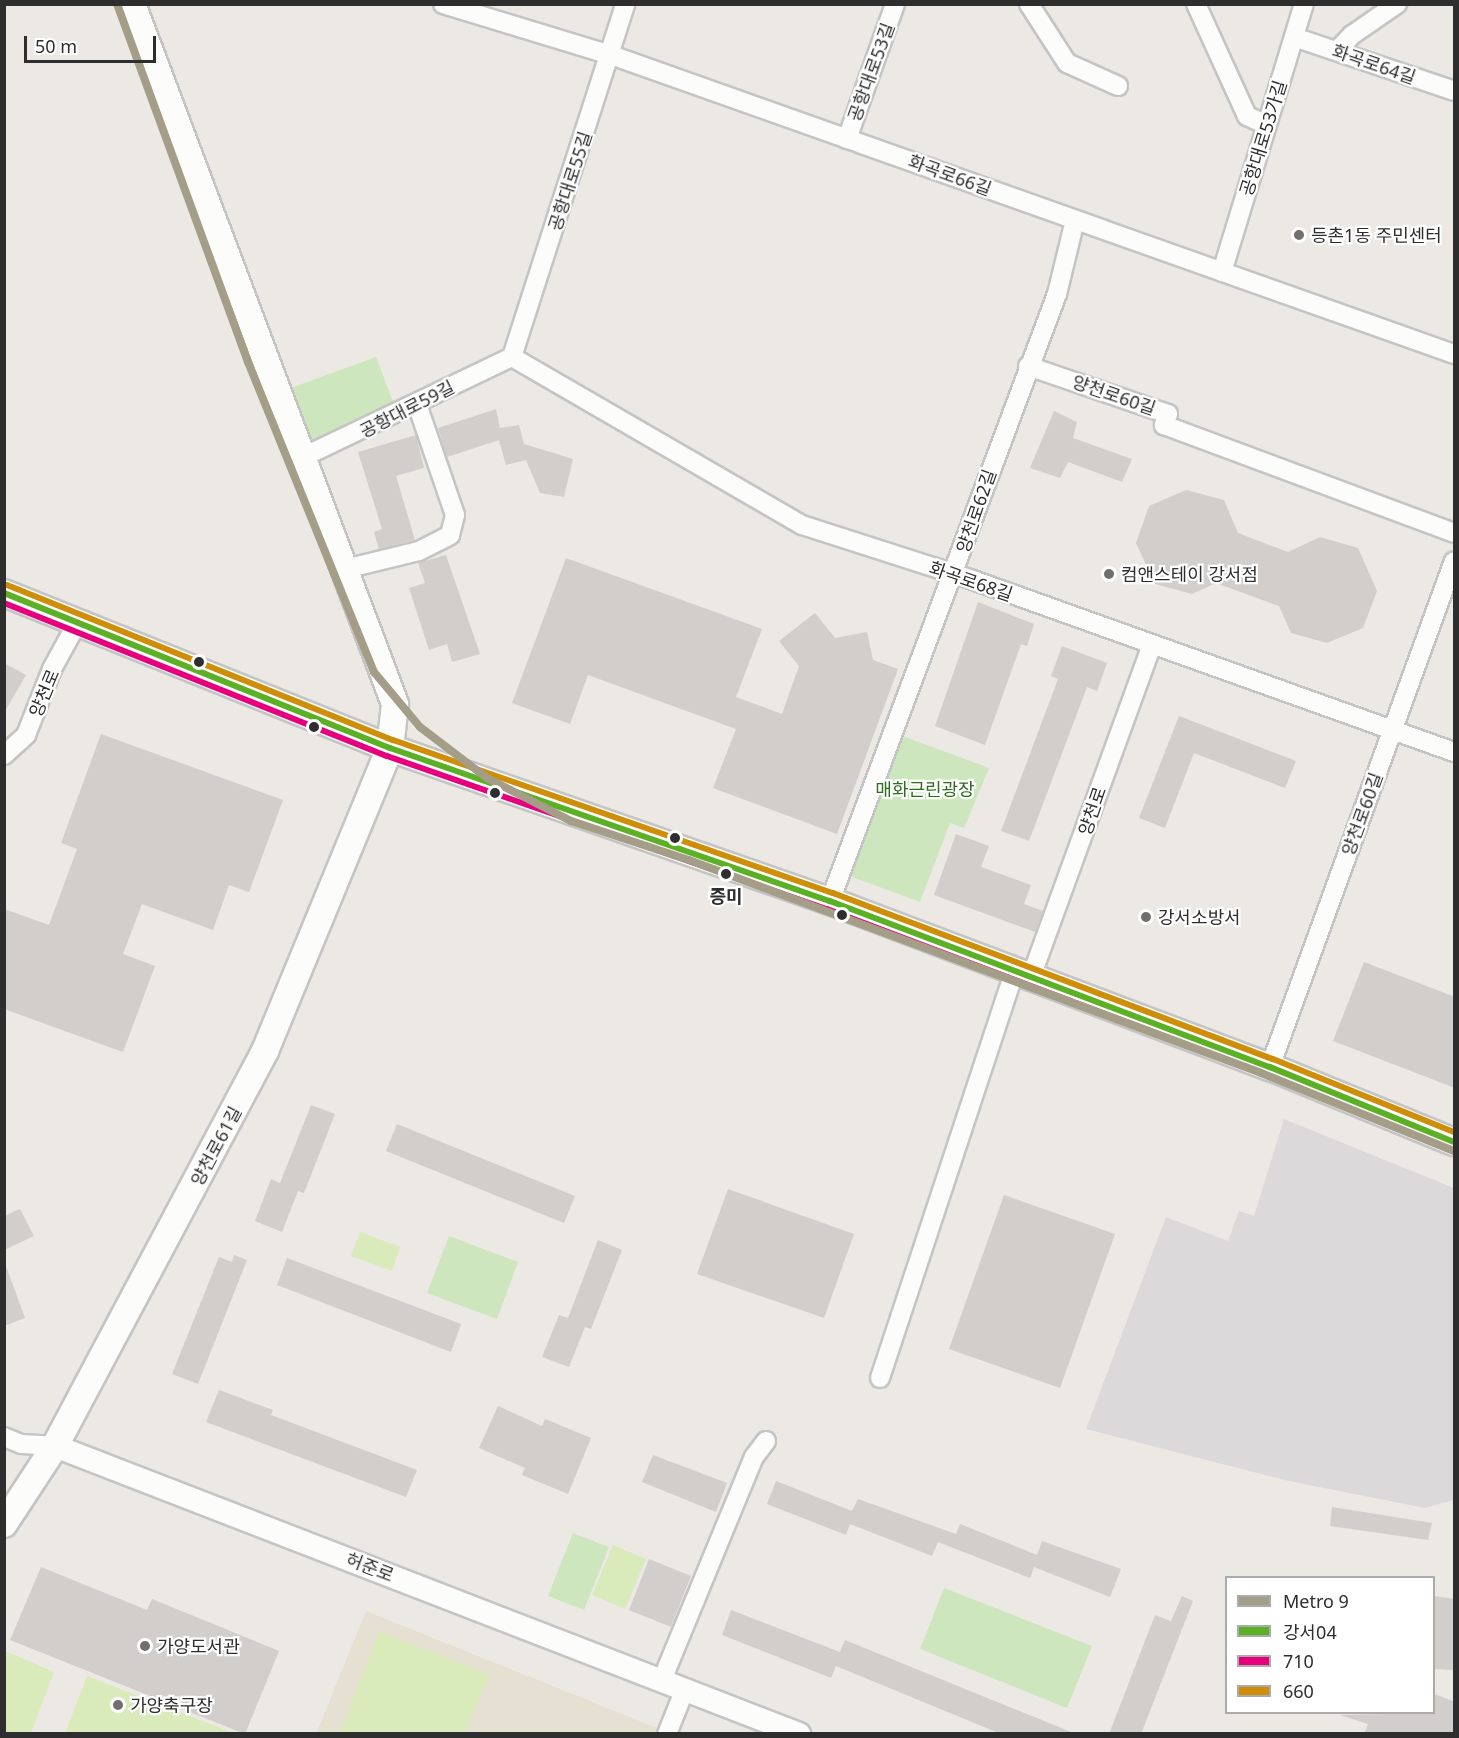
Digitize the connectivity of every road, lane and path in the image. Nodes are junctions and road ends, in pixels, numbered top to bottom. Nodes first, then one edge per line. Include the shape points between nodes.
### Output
1 (132, 4) edge
2 (443, 4) edge
3 (625, 4) edge
4 (895, 4) edge
5 (1029, 4) edge
6 (1196, 4) edge
7 (1304, 4) edge
8 (1397, 4) edge
9 (1294, 37) junction
10 (1337, 51) junction
11 (611, 55) junction
12 (1118, 86) dead end
13 (1455, 91) edge
14 (1267, 125) junction
15 (847, 139) junction
16 (1075, 220) junction
17 (1222, 272) junction
18 (1455, 354) edge
19 (512, 357) junction
20 (1028, 366) junction
21 (417, 404) junction
22 (301, 458) junction
23 (1455, 533) edge
24 (1455, 561) edge
25 (345, 569) junction
26 (954, 574) junction
27 (4, 593) edge
28 (76, 625) junction
29 (1152, 645) junction
30 (1393, 729) junction
31 (390, 748) junction
32 (1455, 752) edge
33 (4, 755) edge
34 (830, 901) junction
35 (1023, 974) junction
36 (1270, 1067) junction
37 (1455, 1142) edge
38 (880, 1378) dead end
39 (4, 1437) edge
40 (766, 1441) dead end
41 (55, 1446) junction
42 (4, 1524) edge
43 (662, 1680) junction
44 (685, 1689) junction
45 (667, 1734) edge
46 (799, 1734) edge

1 - 22 main road
2 - 11 street, 화곡로66길
3 - 11 street, 공항대로55길
4 - 15 street, 공항대로53길
5 - 12 street via 1067,63
6 - 14 street via 1247,116
7 - 9 street, 공항대로53가길
8 - 10 street via 1352,35
9 - 10 street, 화곡로64길
9 - 14 street, 공항대로53가길
10 - 13 street, 화곡로64길
11 - 15 street, 화곡로66길
11 - 19 street, 공항대로55길
14 - 17 street, 공항대로53가길
15 - 16 street, 화곡로66길
16 - 17 street, 화곡로66길
16 - 20 street, 양천로62길 via 1057,294
17 - 18 street, 화곡로66길
19 - 21 street, 공항대로59길
19 - 26 street, 화곡로68길 via 802,525
20 - 23 street, 양천로60길 via 1168,414 1164,425
20 - 26 street, 양천로62길
21 - 22 street, 공항대로59길
21 - 25 street via 455,515 450,535 418,551
22 - 25 main road
24 - 30 street, 양천로60길
25 - 31 main road via 395,704
26 - 29 street, 화곡로68길
26 - 34 street, 양천로62길
27 - 28 main road
28 - 31 main road
28 - 33 street, 양천로 via 52,669 26,735
29 - 30 street, 화곡로68길
29 - 35 street, 양천로
30 - 32 street, 화곡로68길
30 - 36 street, 양천로60길
31 - 34 main road
31 - 41 main road, 양천로61길 via 265,1051
34 - 35 main road
35 - 36 main road
35 - 38 street, 양천로 via 921,1249
36 - 37 main road
39 - 41 street via 21,1444
40 - 43 street via 754,1457
41 - 42 main road, 양천로61길
41 - 43 street, 허준로
43 - 44 street, 허준로
44 - 45 street
44 - 46 street, 허준로

